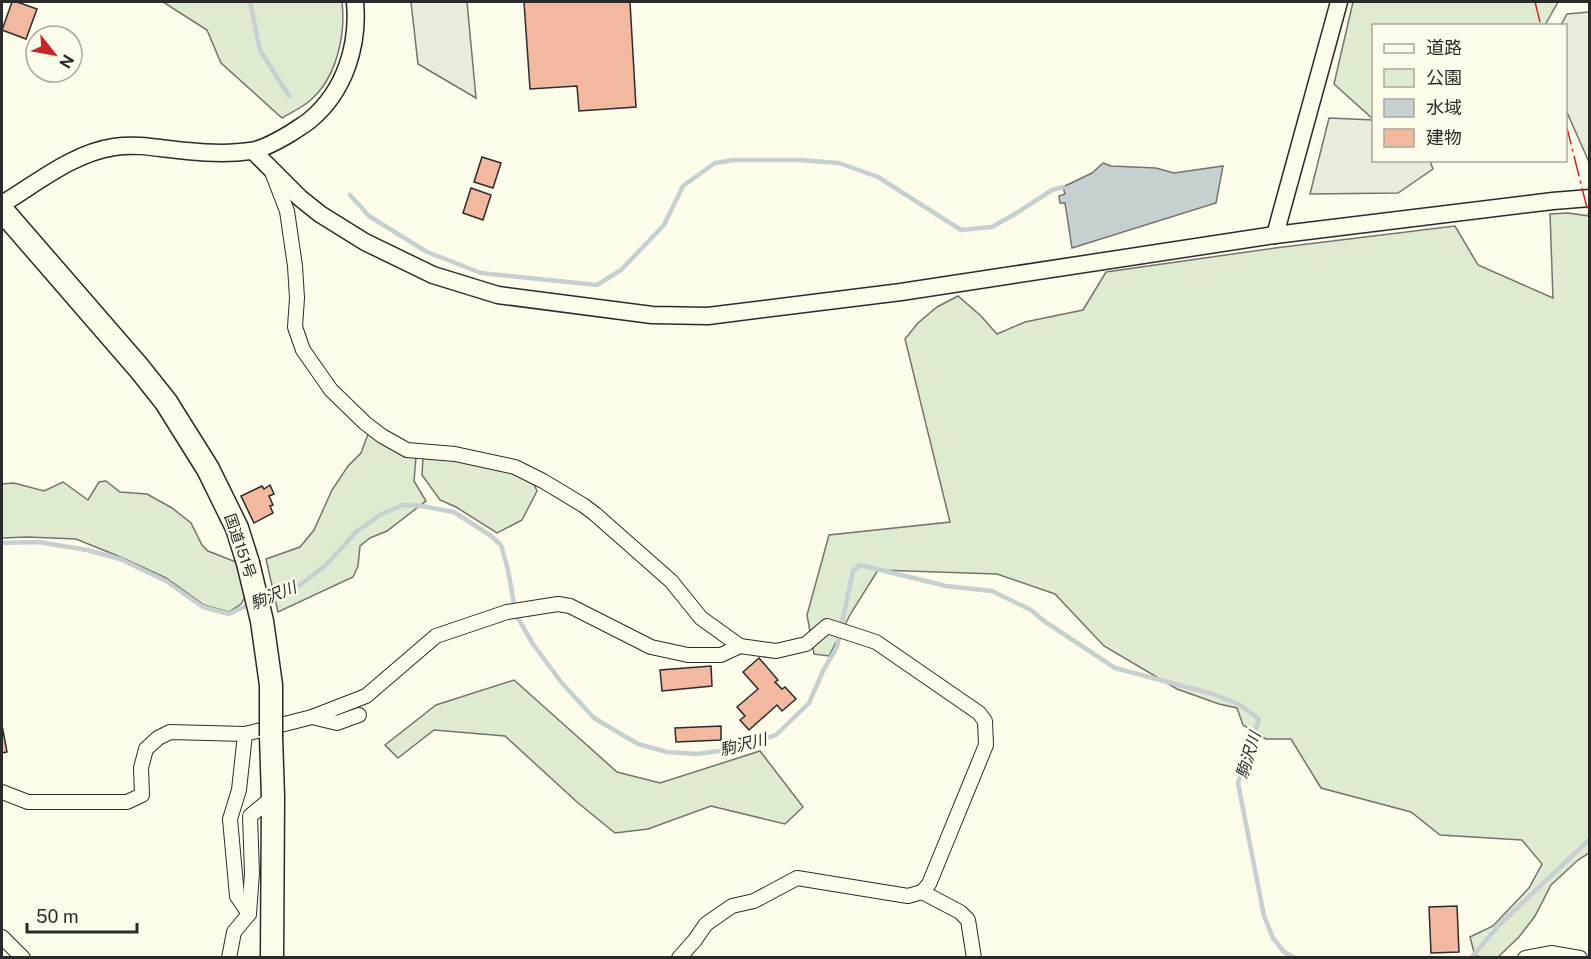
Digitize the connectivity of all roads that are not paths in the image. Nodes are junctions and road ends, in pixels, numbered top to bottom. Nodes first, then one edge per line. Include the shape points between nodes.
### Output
1 (355, 2) edge
2 (1339, 2) edge
3 (253, 151) junction
4 (272, 171) junction
5 (1590, 198) edge
6 (2, 204) edge
7 (2, 210) edge
8 (1275, 235) junction
9 (740, 646) junction
10 (359, 715) dead end
11 (312, 717) junction
12 (245, 734) junction
13 (2, 792) edge
14 (273, 797) junction
15 (922, 892) junction
16 (249, 914) junction
17 (2, 937) edge
18 (23, 957) edge
19 (229, 957) edge
20 (272, 957) edge
21 (679, 957) edge
22 (974, 957) edge
23 (1525, 957) edge
24 (1580, 957) edge

1 - 3 street via 357,21 349,63 326,103 310,120 283,138
2 - 8 street
3 - 4 street
3 - 6 street via 113,147 73,161
4 - 8 street via 320,214 365,242 433,275 498,296 652,315 708,315 901,292
4 - 9 street via 287,211 296,266 295,327 303,350 331,390 365,423 408,450 455,454 515,467 583,505 671,581 701,618
5 - 8 street
7 - 14 highway, 国道151号, bridge via 166,402 208,469 237,528 262,621 272,685
9 - 11 street via 721,655 688,655 651,647 570,606 522,609 435,636 366,696
9 - 15 street via 776,651 806,644 827,626 864,637 979,713 985,721 986,745 929,884
10 - 11 street via 338,723
11 - 12 street
12 - 13 street via 170,732 158,738 146,750 141,768 142,795 127,802 28,802
12 - 16 street via 239,790 230,819 237,896
14 - 16 street via 250,816
14 - 20 highway, 国道151号
15 - 21 street via 908,896 797,878 714,918
15 - 22 street via 968,920
16 - 19 street via 234,932
17 - 18 street
23 - 24 street via 1551,953

